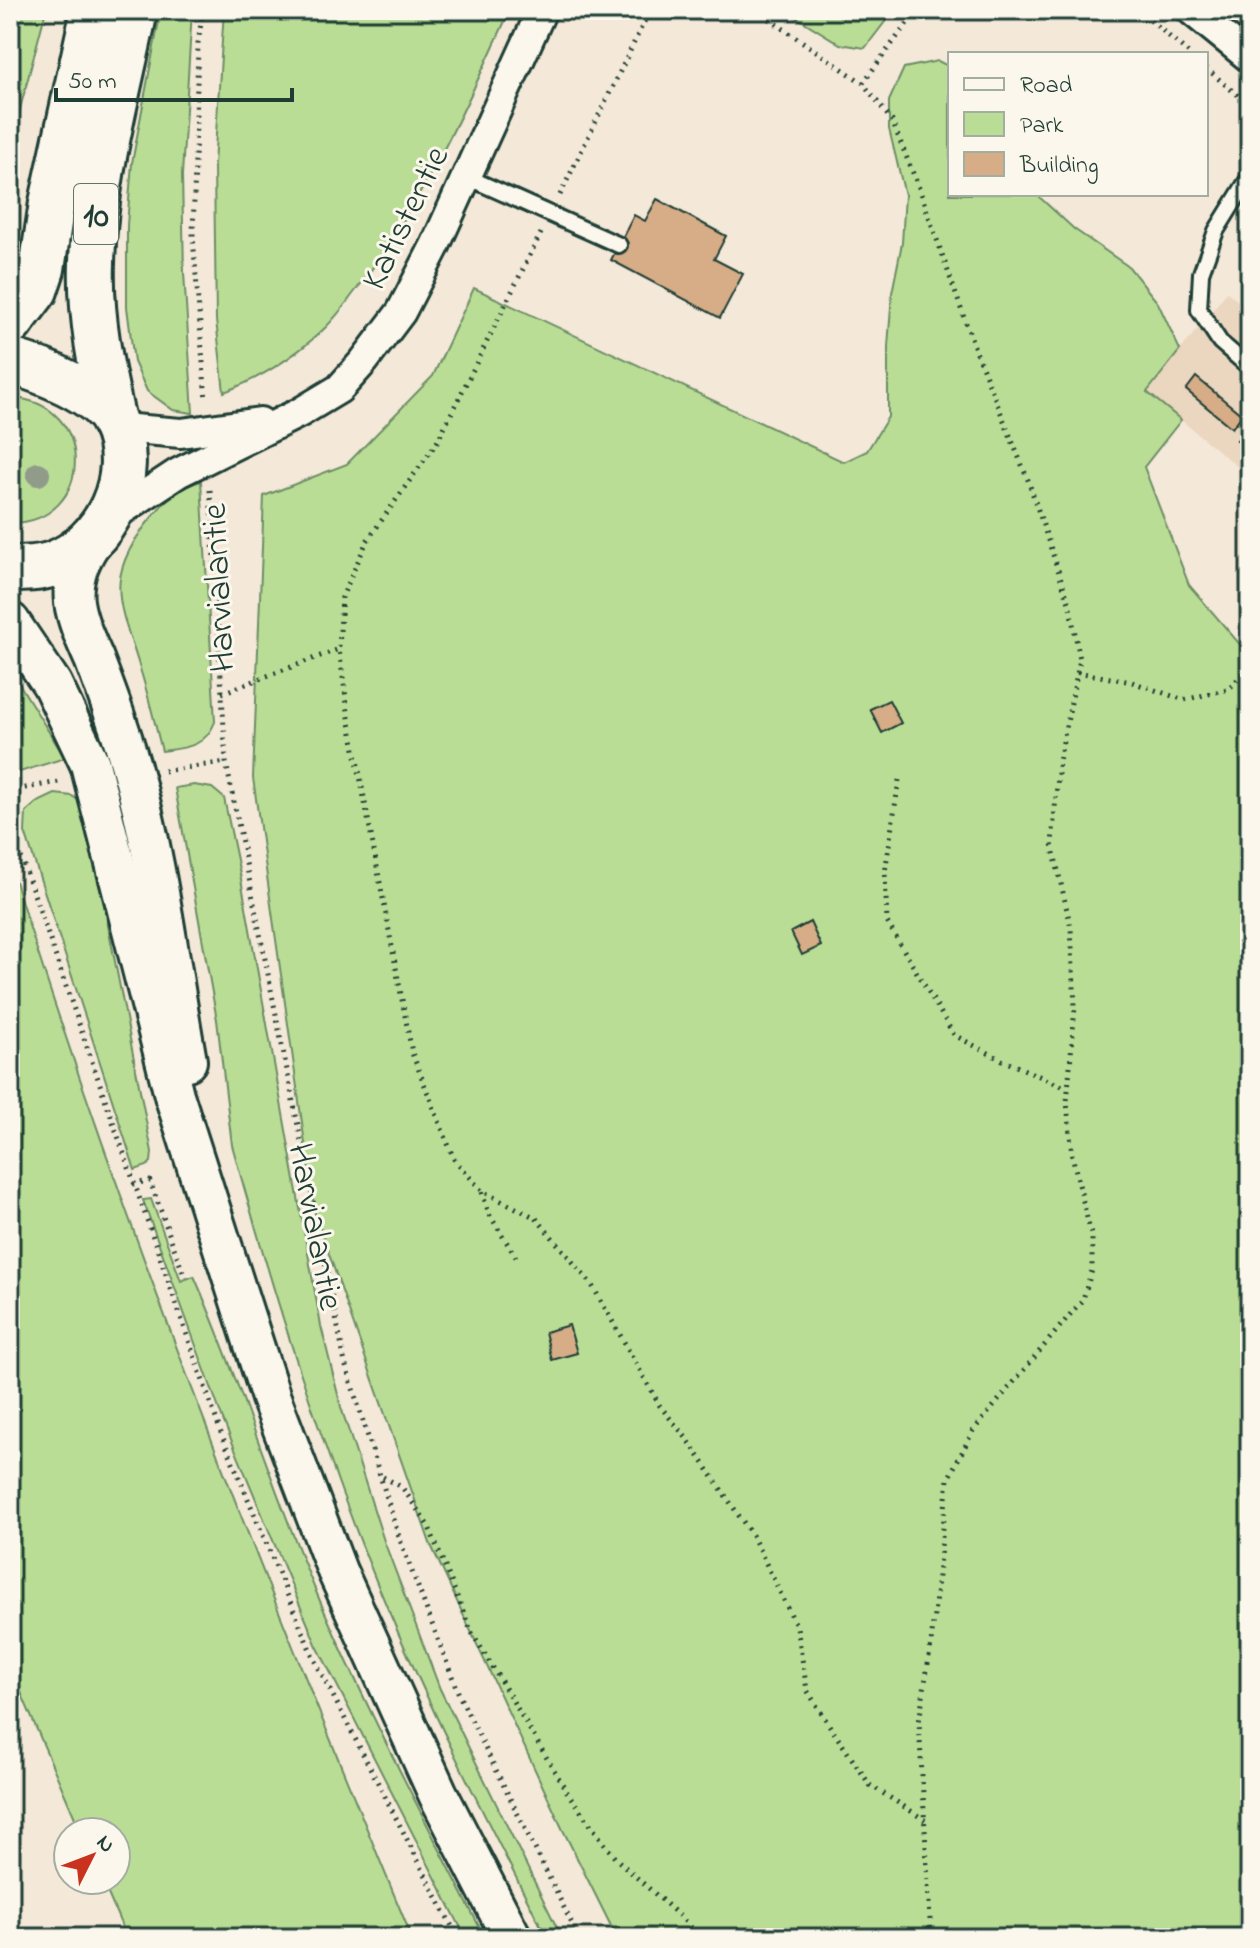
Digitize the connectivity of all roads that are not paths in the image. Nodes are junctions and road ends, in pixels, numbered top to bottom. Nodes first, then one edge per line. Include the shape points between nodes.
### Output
1 (94, 10) edge
2 (135, 10) edge
3 (542, 10) edge
4 (1191, 10) edge
5 (1250, 58) edge
6 (1250, 176) edge
7 (467, 177) junction
8 (619, 245) dead end
9 (10, 323) edge
10 (10, 361) edge
11 (1250, 368) edge
12 (285, 419) junction
13 (114, 423) junction
14 (101, 527) junction
15 (10, 569) edge
16 (10, 622) edge
17 (220, 1237) junction
18 (512, 1938) edge

1 - 9 highway, 10 via 42,269 35,290
2 - 13 highway, 10 via 98,191 92,264 98,360
3 - 7 street, Katistentie
4 - 5 street
6 - 11 lane via 1216,231 1201,273 1199,310 1220,342
7 - 8 lane
7 - 12 street, Katistentie via 401,312 339,389
10 - 13 highway via 85,394
12 - 13 street, Katistentie via 181,433
12 - 14 street, Katistentie via 178,473
13 - 14 highway, 10 via 122,455 121,480
14 - 15 highway via 76,552 52,564
14 - 17 main road via 80,560 74,602 142,810
16 - 17 main road via 52,684 90,764 154,1024
17 - 18 main road via 271,1398 337,1571 438,1794

